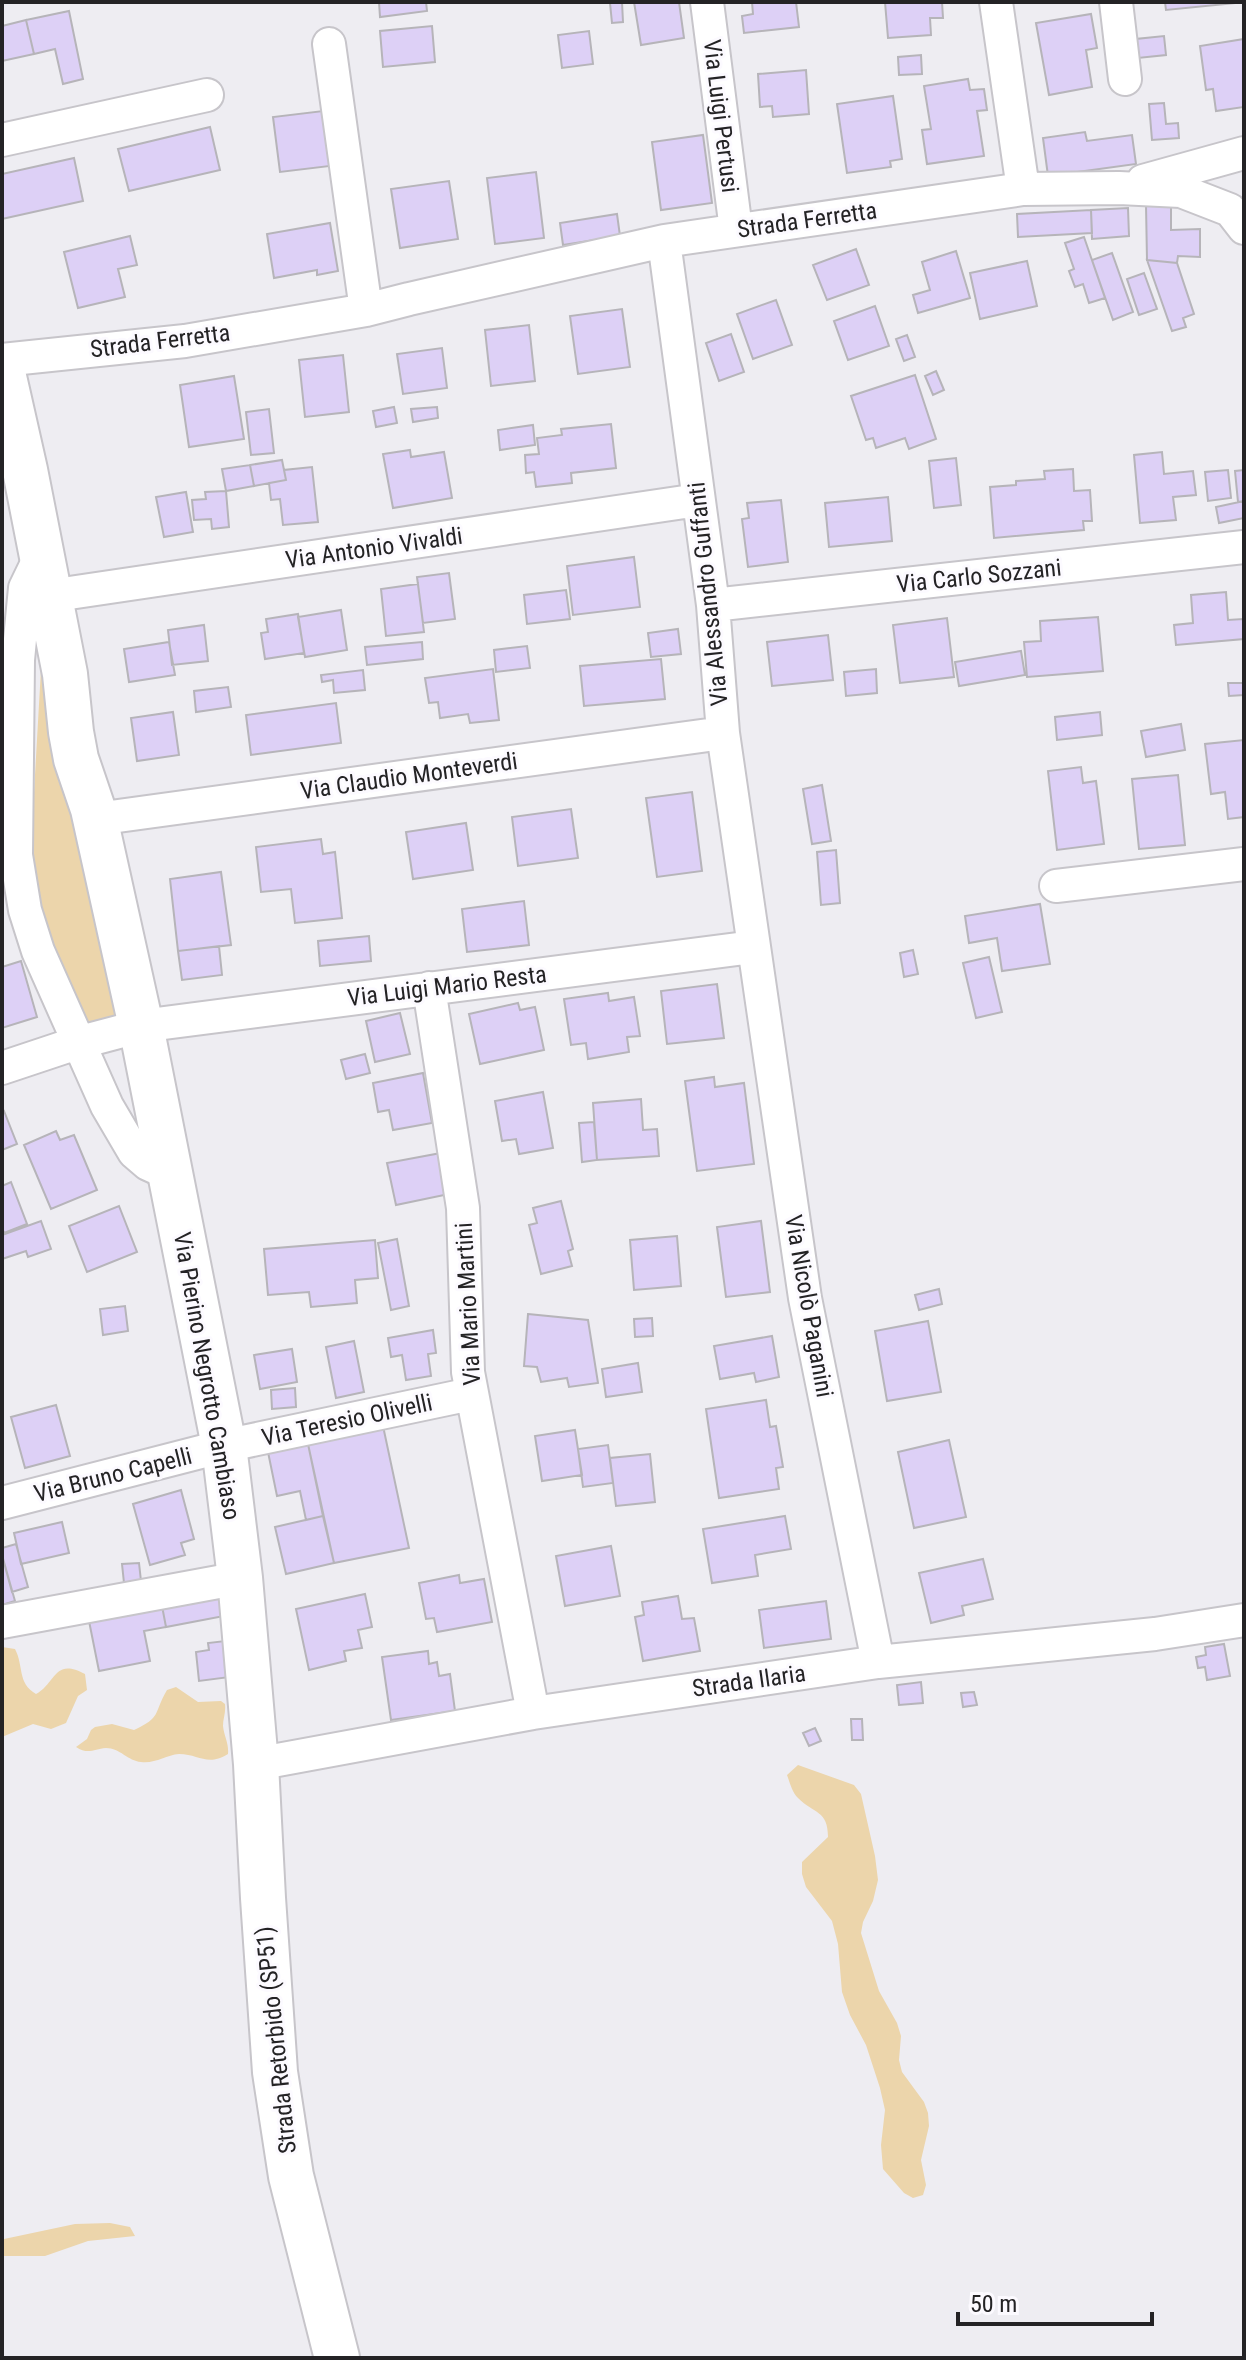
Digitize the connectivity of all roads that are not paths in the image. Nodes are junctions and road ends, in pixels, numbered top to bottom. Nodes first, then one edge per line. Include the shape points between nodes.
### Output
1 (707, 2) edge
2 (996, 2) edge
3 (1116, 2) edge
4 (329, 44) dead end
5 (1125, 79) dead end
6 (207, 95) dead end
7 (2, 140) edge
8 (1244, 153) edge
9 (1119, 188) junction
10 (1023, 189) junction
11 (1239, 211) edge
12 (736, 230) junction
13 (664, 241) junction
14 (366, 310) junction
15 (2, 360) edge
16 (2, 368) edge
17 (14, 476) edge
18 (698, 500) junction
19 (1244, 547) edge
20 (45, 576) junction
21 (713, 605) junction
22 (723, 733) junction
23 (94, 814) junction
24 (1244, 864) edge
25 (1056, 886) dead end
26 (753, 947) junction
27 (429, 988) junction
28 (141, 1026) junction
29 (77, 1043) junction
30 (2, 1068) edge
31 (170, 1174) junction
32 (471, 1394) junction
33 (224, 1446) junction
34 (2, 1503) edge
35 (240, 1578) junction
36 (1244, 1620) edge
37 (2, 1622) edge
38 (878, 1662) junction
39 (533, 1713) junction
40 (256, 1764) junction
41 (337, 2358) edge

1 - 12 street, Via Luigi Pertusi
2 - 10 street
3 - 5 street
4 - 14 street
6 - 7 street
8 - 9 street
9 - 10 street, Strada Ferretta
9 - 11 street, Strada Ferretta via 1181,191
10 - 12 street, Strada Ferretta
12 - 13 street, Strada Ferretta
13 - 14 street, Strada Ferretta
13 - 18 street, Via Alessandro Guffanti
14 - 15 street, Strada Ferretta via 185,341
16 - 17 street, Via Pierino Negrotto Cambiaso
17 - 20 street, Via Pierino Negrotto Cambiaso
18 - 20 street, Via Antonio Vivaldi
18 - 21 street, Via Alessandro Guffanti
19 - 21 street, Via Carlo Sozzani
20 - 23 street, Via Pierino Negrotto Cambiaso via 76,759
20 - 29 street via 25,588 16,855 34,938
21 - 22 street, Via Alessandro Guffanti
22 - 23 street, Via Claudio Monteverdi
22 - 26 street, Via Alessandro Guffanti
23 - 28 street, Via Pierino Negrotto Cambiaso
24 - 25 street
26 - 27 street, Via Luigi Mario Resta
26 - 38 street, Via Nicolò Paganini via 805,1298
27 - 28 street, Via Luigi Mario Resta
27 - 32 street, Via Mario Martini via 463,1208
28 - 29 street, Via Luigi Mario Resta
28 - 31 street, Via Pierino Negrotto Cambiaso
29 - 30 street, Via Luigi Mario Resta
29 - 31 street via 134,1152
31 - 33 street, Via Pierino Negrotto Cambiaso
32 - 33 street, Via Teresio Olivelli
32 - 39 street, Via Mario Martini
33 - 34 street, Via Bruno Capelli
33 - 35 street, Via Pierino Negrotto Cambiaso
35 - 37 street
35 - 40 street, Via Pierino Negrotto Cambiaso
36 - 38 street, Strada Ilaria
38 - 39 street, Strada Ilaria
39 - 40 street, Strada Ilaria
40 - 41 street, Strada Retorbido (SP51) via 275,2072 291,2176

